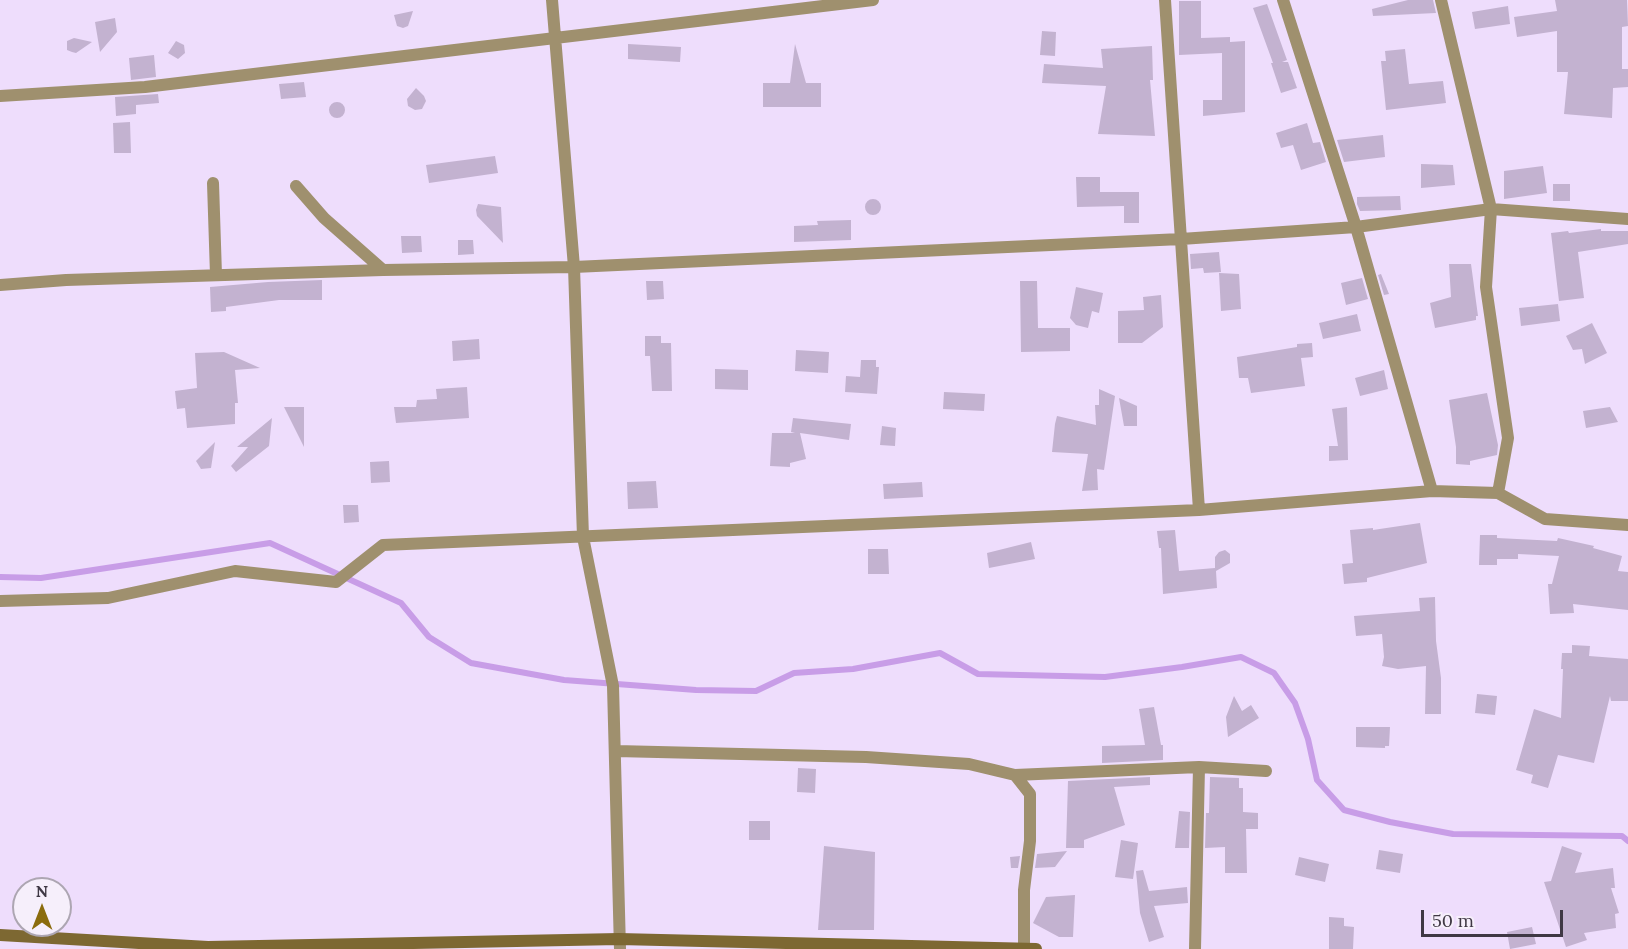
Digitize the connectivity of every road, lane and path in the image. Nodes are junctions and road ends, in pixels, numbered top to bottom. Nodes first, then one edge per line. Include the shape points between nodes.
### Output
1 (552, 0) edge
2 (873, 0) edge
3 (1165, 0) edge
4 (1283, 0) edge
5 (1441, 0) edge
6 (554, 38) junction
7 (0, 96) edge
8 (213, 183) dead end
9 (296, 186) dead end
10 (1491, 209) junction
11 (1628, 219) edge
12 (1356, 227) junction
13 (1181, 239) junction
14 (574, 267) junction
15 (383, 270) junction
16 (216, 275) junction
17 (0, 285) edge
18 (1432, 491) junction
19 (1498, 493) junction
20 (1199, 510) junction
21 (1628, 525) edge
22 (583, 537) junction
23 (0, 601) edge
24 (616, 752) junction
25 (1199, 767) junction
26 (1266, 771) dead end
27 (1015, 775) junction
28 (0, 935) edge
29 (480, 942) junction
30 (620, 944) edge
31 (462, 949) edge
32 (1024, 949) edge
33 (1036, 949) edge
34 (1195, 949) edge

1 - 6 street
2 - 6 street
3 - 13 street
4 - 12 street
5 - 10 street
6 - 7 street via 146,87
6 - 14 street
8 - 16 street
9 - 15 street via 324,218
10 - 11 street
10 - 12 street
10 - 19 street via 1486,287 1508,438
12 - 13 street
12 - 18 street
13 - 14 street
13 - 20 street
14 - 15 street
14 - 22 street
15 - 16 street
16 - 17 street
18 - 19 street
18 - 20 street
19 - 21 street via 1545,519
20 - 22 street
22 - 23 street via 383,545 336,582 235,571 108,598
22 - 24 street via 613,686
24 - 27 street via 866,758 969,764
24 - 30 street
25 - 26 street
25 - 27 street
25 - 34 street
27 - 32 street via 1030,794
28 - 29 street via 208,947
29 - 30 street
29 - 31 street
30 - 32 street
32 - 33 street

